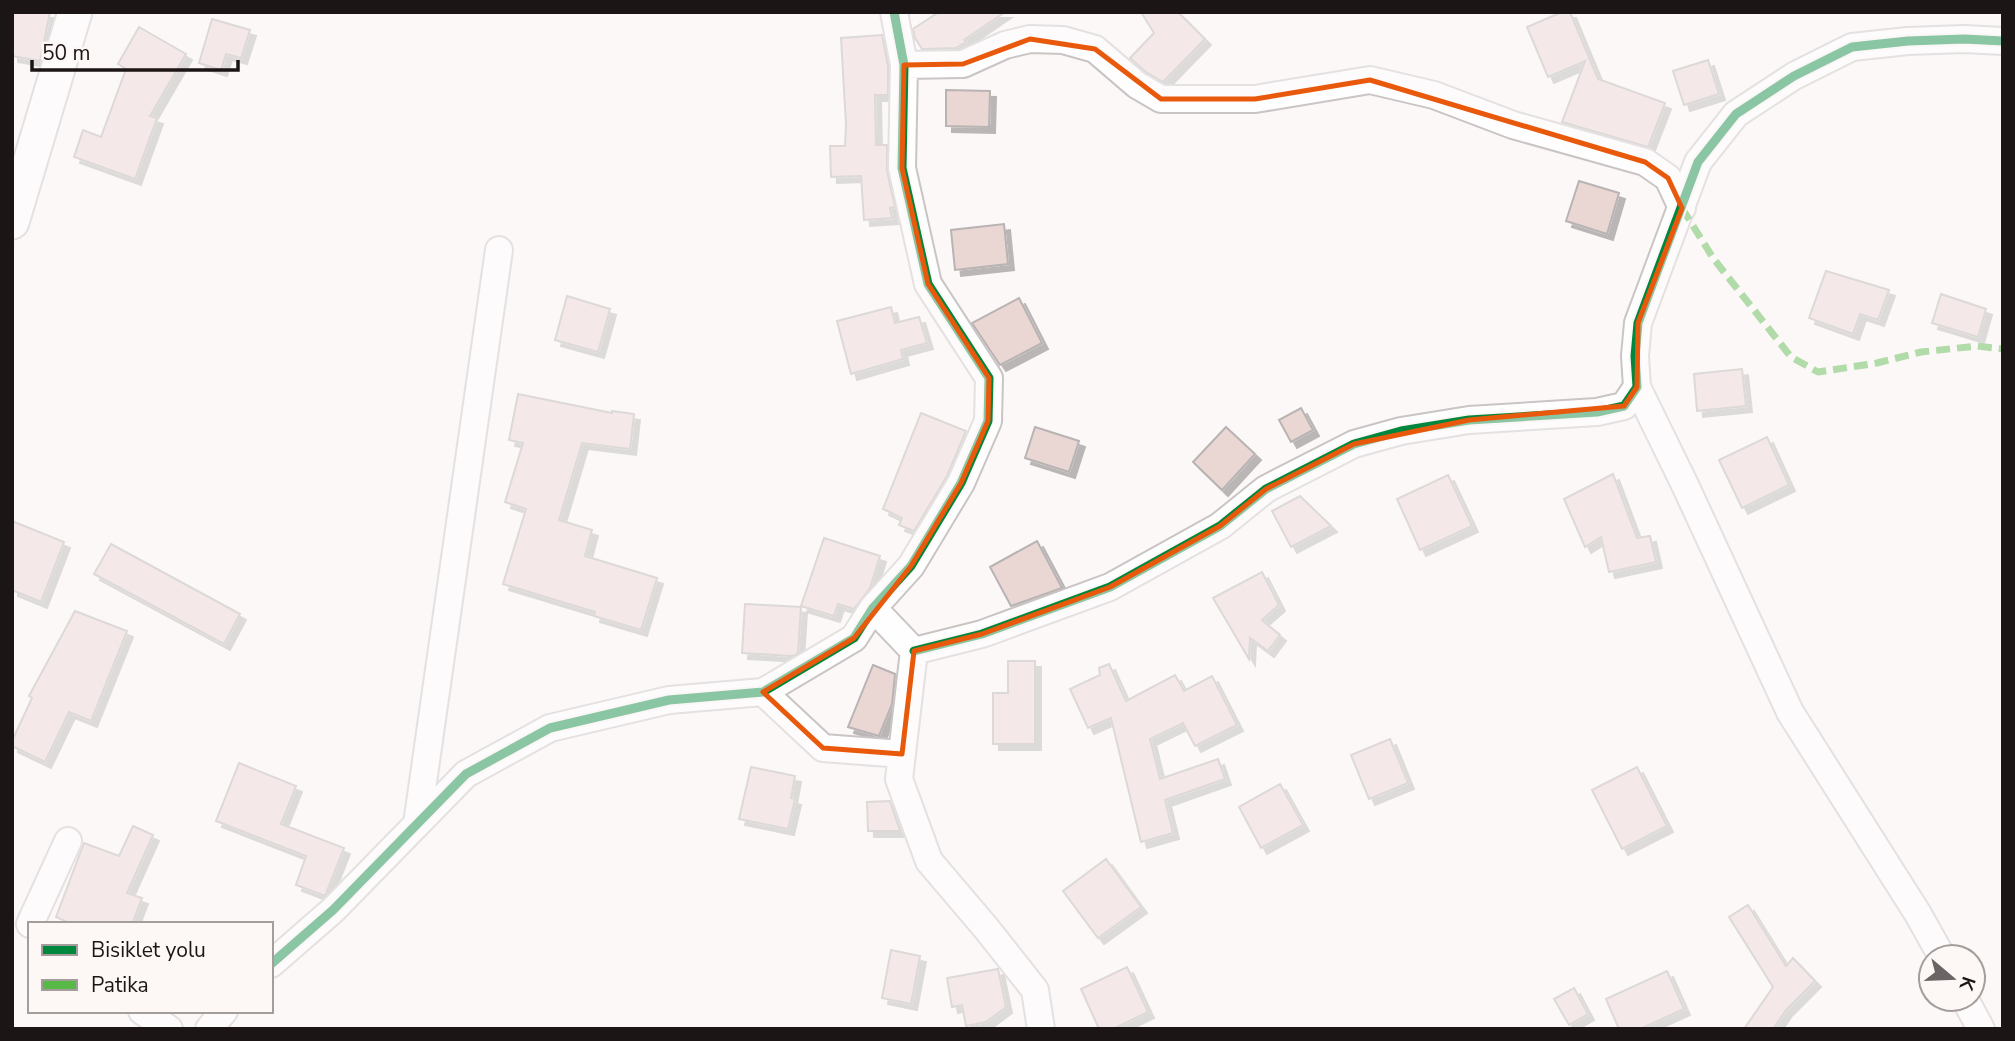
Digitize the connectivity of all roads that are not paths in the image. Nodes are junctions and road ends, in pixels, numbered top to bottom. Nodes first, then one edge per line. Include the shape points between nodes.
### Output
1 (75, 12) edge
2 (894, 12) edge
3 (2003, 41) edge
4 (904, 65) junction
5 (1682, 208) junction
6 (12, 222) edge
7 (499, 250) dead end
8 (1637, 387) junction
9 (873, 608) junction
10 (914, 651) junction
11 (763, 692) junction
12 (902, 754) junction
13 (417, 824) junction
14 (68, 841) dead end
15 (29, 922) edge
16 (1934, 943) edge
17 (273, 962) edge
18 (145, 1013) edge
19 (222, 1013) edge
20 (1972, 1013) edge
21 (169, 1029) edge
22 (209, 1029) edge
23 (1041, 1029) edge
24 (1981, 1029) edge

1 - 6 street
2 - 4 street
3 - 5 street via 1908,41 1852,47 1794,76 1736,114 1698,162
4 - 5 street via 963,64 1030,38 1096,49 1137,85 1161,99 1255,99 1370,80 1434,95 1513,125 1645,162 1668,178
4 - 9 street via 902,168 928,284 989,378 988,421 961,483 911,566
5 - 8 street via 1638,323
7 - 13 street
8 - 10 street via 1624,406 1597,412 1469,420 1354,444 1266,489 1220,526 1110,587 982,634
8 - 16 street via 1790,712
9 - 10 street
9 - 11 street via 854,638
10 - 12 street
11 - 12 street via 823,748
11 - 13 street via 669,701 550,728 466,774
12 - 23 street via 899,779 929,861 1035,990
13 - 17 street
14 - 15 street
18 - 21 street
19 - 22 street
20 - 24 street

